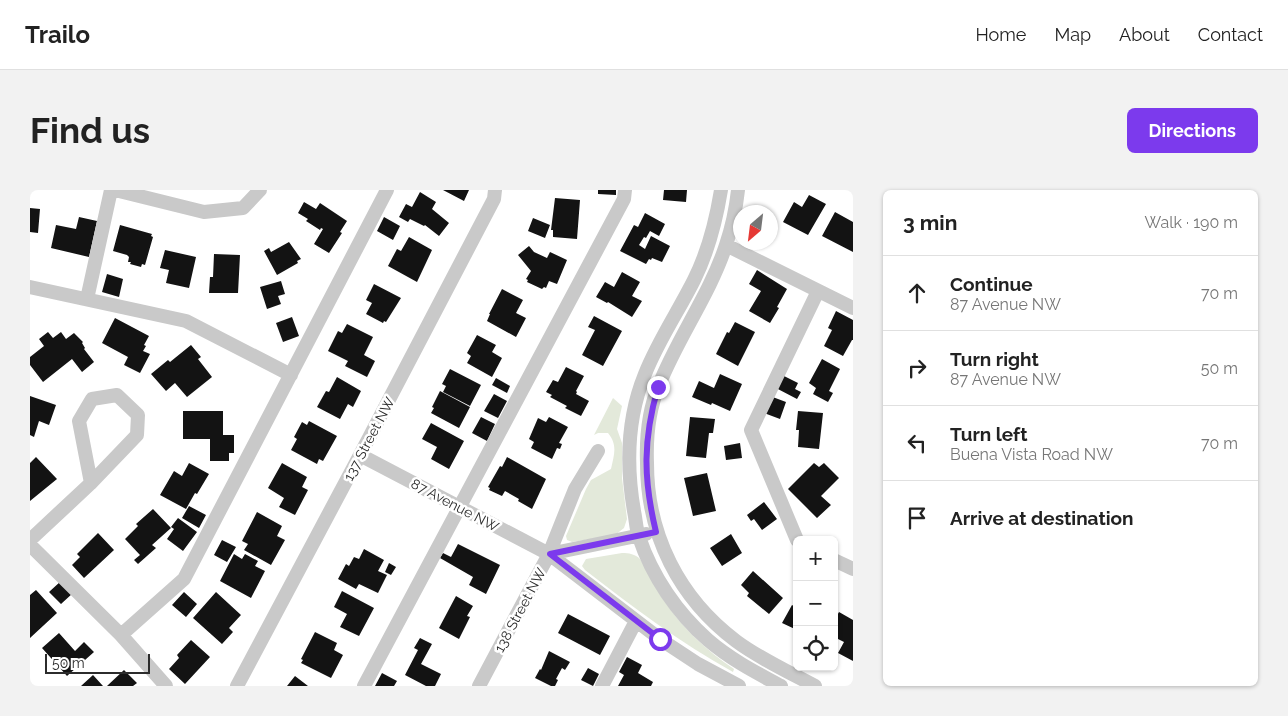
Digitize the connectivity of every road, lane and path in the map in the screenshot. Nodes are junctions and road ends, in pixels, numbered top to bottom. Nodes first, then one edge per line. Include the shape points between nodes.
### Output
1 (111, 190) edge
2 (115, 190) edge
3 (260, 190) edge
4 (388, 190) edge
5 (495, 190) edge
6 (625, 190) edge
7 (721, 190) edge
8 (738, 190) edge
9 (726, 246) junction
10 (30, 287) edge
11 (818, 291) junction
12 (87, 299) junction
13 (853, 308) edge
14 (291, 375) junction
15 (598, 452) dead end
16 (360, 455) junction
17 (91, 483) junction
18 (460, 508) junction
19 (656, 532) junction
20 (639, 536) junction
21 (795, 536) edge
22 (30, 540) edge
23 (30, 545) edge
24 (550, 554) junction
25 (838, 562) edge
26 (853, 569) edge
27 (636, 622) junction
28 (121, 635) junction
29 (166, 686) edge
30 (237, 686) edge
31 (364, 686) edge
32 (479, 686) edge
33 (602, 686) edge
34 (739, 686) edge
35 (781, 686) edge
36 (815, 686) edge

1 - 12 street
2 - 3 street via 204,212 243,208
4 - 14 street
5 - 16 street, 137 Street NW via 494,199
6 - 18 street via 624,199
7 - 20 street via 714,226 701,263 652,358 634,408 628,474
8 - 9 street
9 - 11 street
9 - 19 street via 671,357 652,410 646,440 647,484
10 - 12 street
11 - 13 street
11 - 21 street via 752,430
12 - 14 street via 186,320
14 - 28 street via 184,579
15 - 24 street, 138 Street NW via 575,489
16 - 18 street, 87 Avenue NW
16 - 30 street, 137 Street NW
17 - 17 street via 137,435 138,415 117,395 92,399 79,421
17 - 22 street
18 - 24 street, 87 Avenue NW
18 - 31 street
19 - 20 street
19 - 36 street via 681,582 710,618 752,652
20 - 24 street
20 - 35 street via 659,580 693,625 725,654
23 - 28 street
24 - 27 street, 87 Avenue NW
24 - 32 street, 138 Street NW
25 - 26 street
27 - 33 street
27 - 34 street, 87 Avenue NW via 698,664
28 - 29 street

